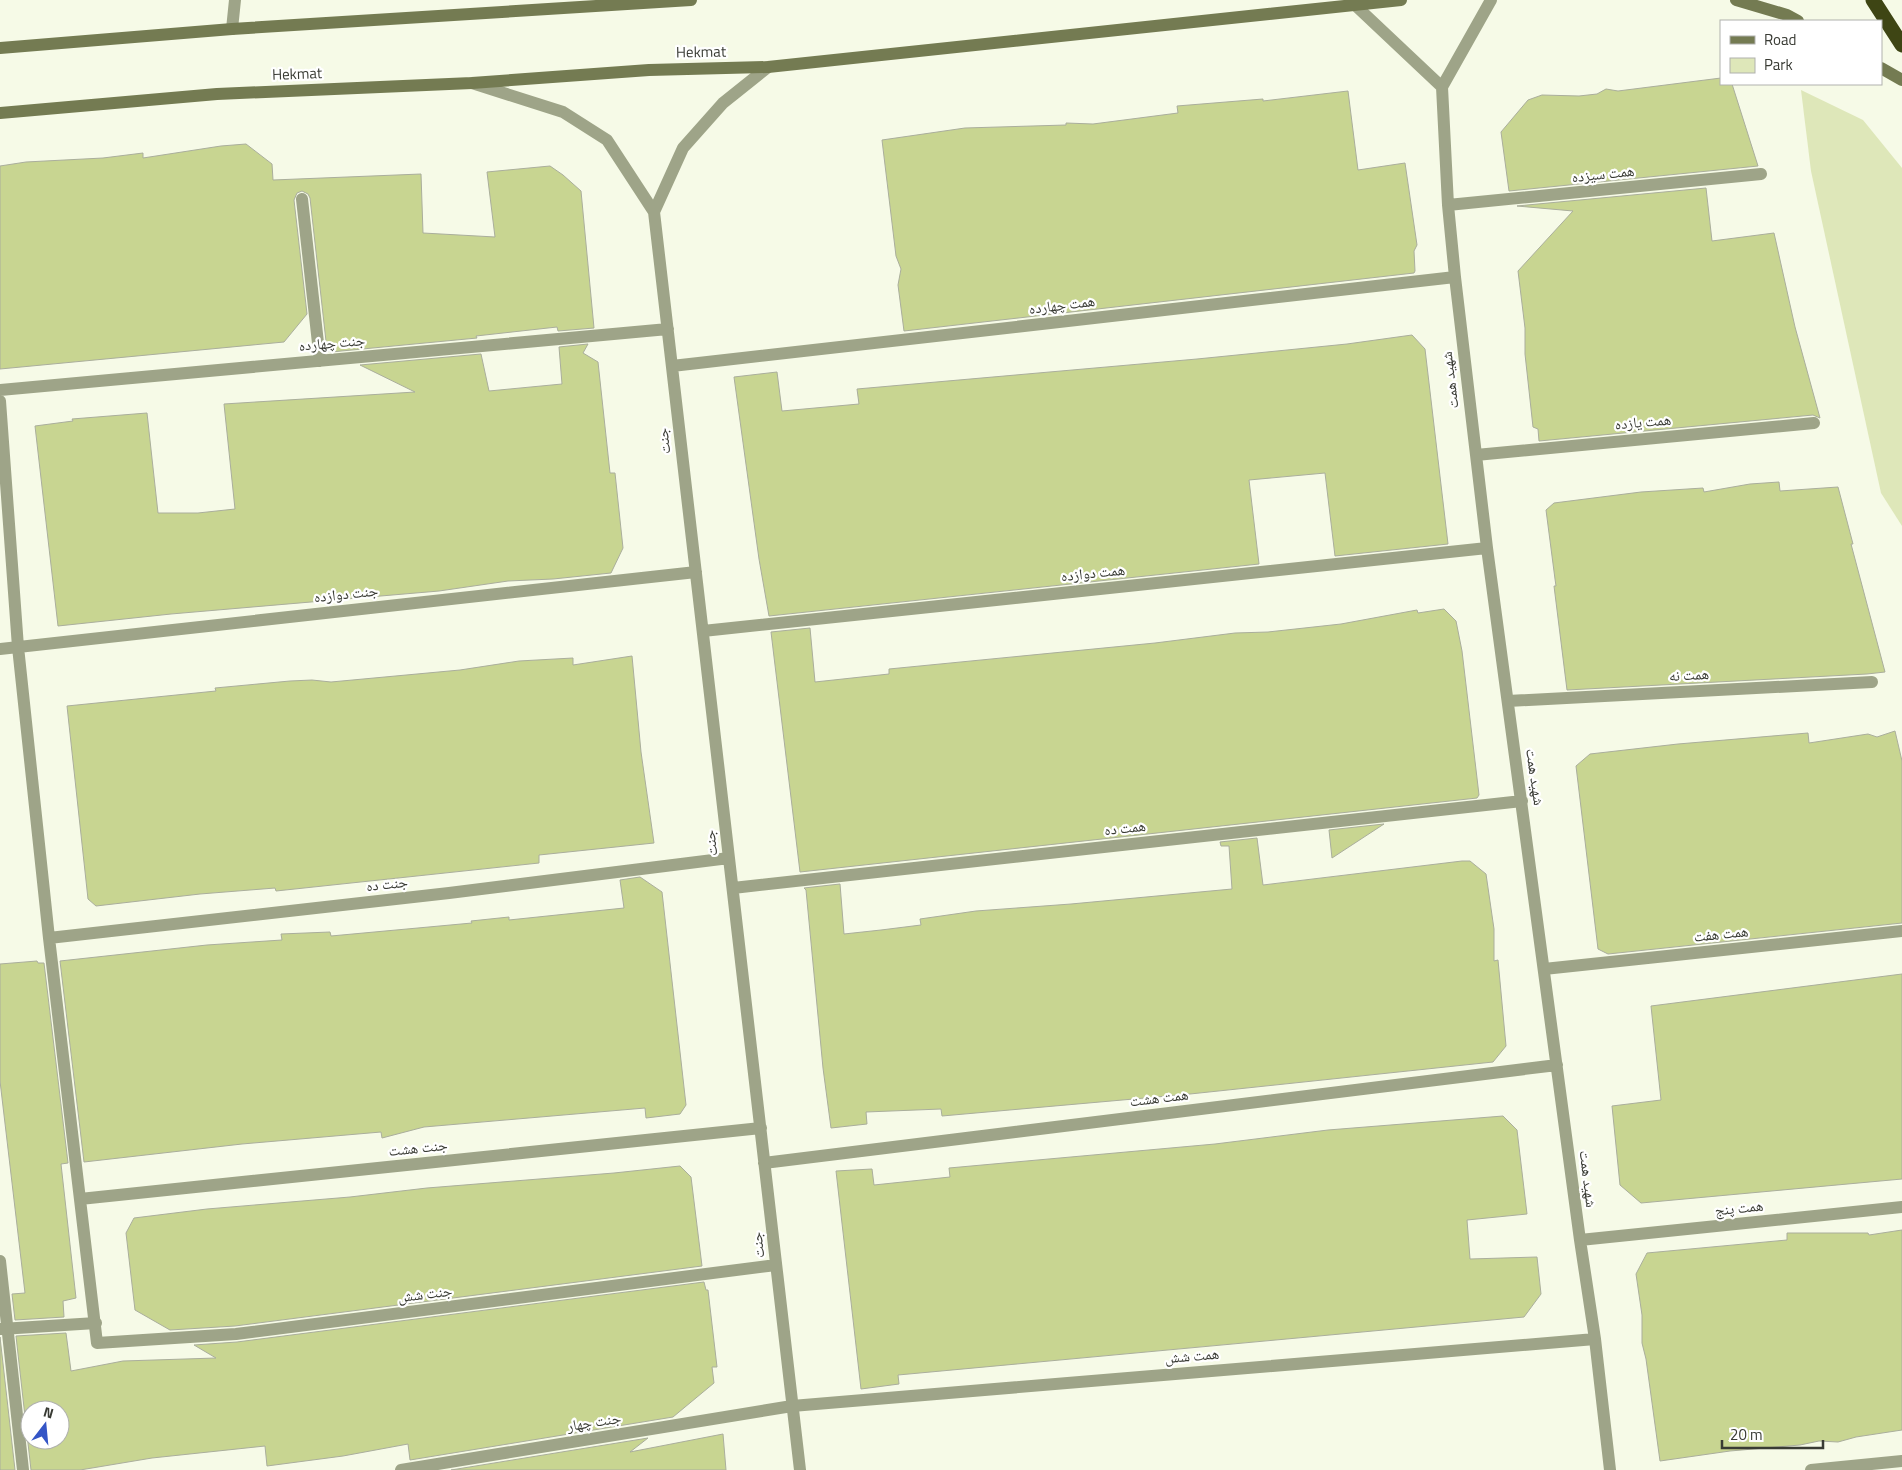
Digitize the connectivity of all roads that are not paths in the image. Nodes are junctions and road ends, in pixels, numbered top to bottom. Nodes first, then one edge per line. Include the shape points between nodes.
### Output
1 (235, 0) edge
2 (559, 0) edge
3 (691, 0) edge
4 (1401, 0) edge
5 (1491, 0) edge
6 (1736, 0) edge
7 (1873, 0) edge
8 (1355, 5) junction
9 (548, 9) junction
10 (1796, 20) edge
11 (232, 29) junction
12 (1902, 45) edge
13 (0, 48) edge
14 (768, 67) junction
15 (1882, 69) edge
16 (1902, 80) edge
17 (472, 83) junction
18 (1442, 87) junction
19 (0, 113) edge
20 (1761, 174) dead end
21 (302, 199) dead end
22 (1448, 205) junction
23 (654, 212) junction
24 (1455, 277) junction
25 (668, 329) junction
26 (320, 361) junction
27 (672, 366) junction
28 (0, 390) edge
29 (0, 401) edge
30 (1814, 423) dead end
31 (1476, 455) junction
32 (1487, 548) junction
33 (696, 572) junction
34 (702, 631) junction
35 (18, 647) junction
36 (0, 649) edge
37 (1872, 682) dead end
38 (1508, 701) junction
39 (1522, 801) junction
40 (729, 858) junction
41 (733, 888) junction
42 (1902, 931) edge
43 (49, 938) junction
44 (1544, 969) junction
45 (1557, 1065) junction
46 (761, 1128) junction
47 (764, 1163) junction
48 (80, 1199) junction
49 (1902, 1207) edge
50 (1580, 1240) junction
51 (0, 1262) edge
52 (776, 1265) junction
53 (96, 1323) junction
54 (4, 1329) edge
55 (1595, 1338) junction
56 (792, 1406) junction
57 (1902, 1461) edge
58 (23, 1470) edge
59 (401, 1470) edge
60 (800, 1470) edge
61 (1610, 1470) edge
62 (1811, 1470) edge

1 - 11 street
2 - 9 street
3 - 9 street
4 - 8 street, Hekmat
5 - 18 street
6 - 10 street
7 - 12 highway
8 - 14 street, Hekmat
8 - 18 street
9 - 11 street
11 - 13 street
14 - 17 street, Hekmat via 649,70
14 - 23 street via 723,103 683,148
15 - 16 street
17 - 19 street, Hekmat via 217,94
17 - 23 street via 563,112 607,140
18 - 22 street, شهید همت
20 - 22 street, همت سیزده
21 - 26 street
22 - 24 street, شهید همت
23 - 25 street, جنت
24 - 27 street, همت چهارده
24 - 31 street, شهید همت
25 - 26 street, جنت چهارده
25 - 27 street, جنت
26 - 28 street, جنت چهارده
27 - 33 street, جنت
29 - 35 street
30 - 31 street, همت یازده
31 - 32 street, شهید همت
32 - 34 street, همت دوازده
32 - 38 street, شهید همت
33 - 34 street, جنت
33 - 35 street, جنت دوازده
34 - 40 street, جنت
35 - 36 street, جنت دوازده
35 - 43 street
37 - 38 street, همت نه
38 - 39 street, شهید همت
39 - 41 street, همت ده
39 - 44 street, شهید همت
40 - 41 street, جنت
40 - 43 street, جنت ده
41 - 46 street, جنت
42 - 44 street, همت هفت
43 - 48 street
44 - 45 street, شهید همت
45 - 47 street, همت هشت
45 - 50 street, شهید همت
46 - 47 street, جنت
46 - 48 street, جنت هشت
47 - 52 street, جنت
48 - 53 street
49 - 50 street, همت پنج
50 - 55 street, شهید همت
51 - 54 street
52 - 53 street, جنت شش via 236,1334 98,1343
52 - 56 street, جنت
53 - 54 street
54 - 58 street
55 - 56 street, همت شش
55 - 61 street, شهید همت
56 - 59 street, جنت چهار
56 - 60 street, جنت
57 - 62 street

